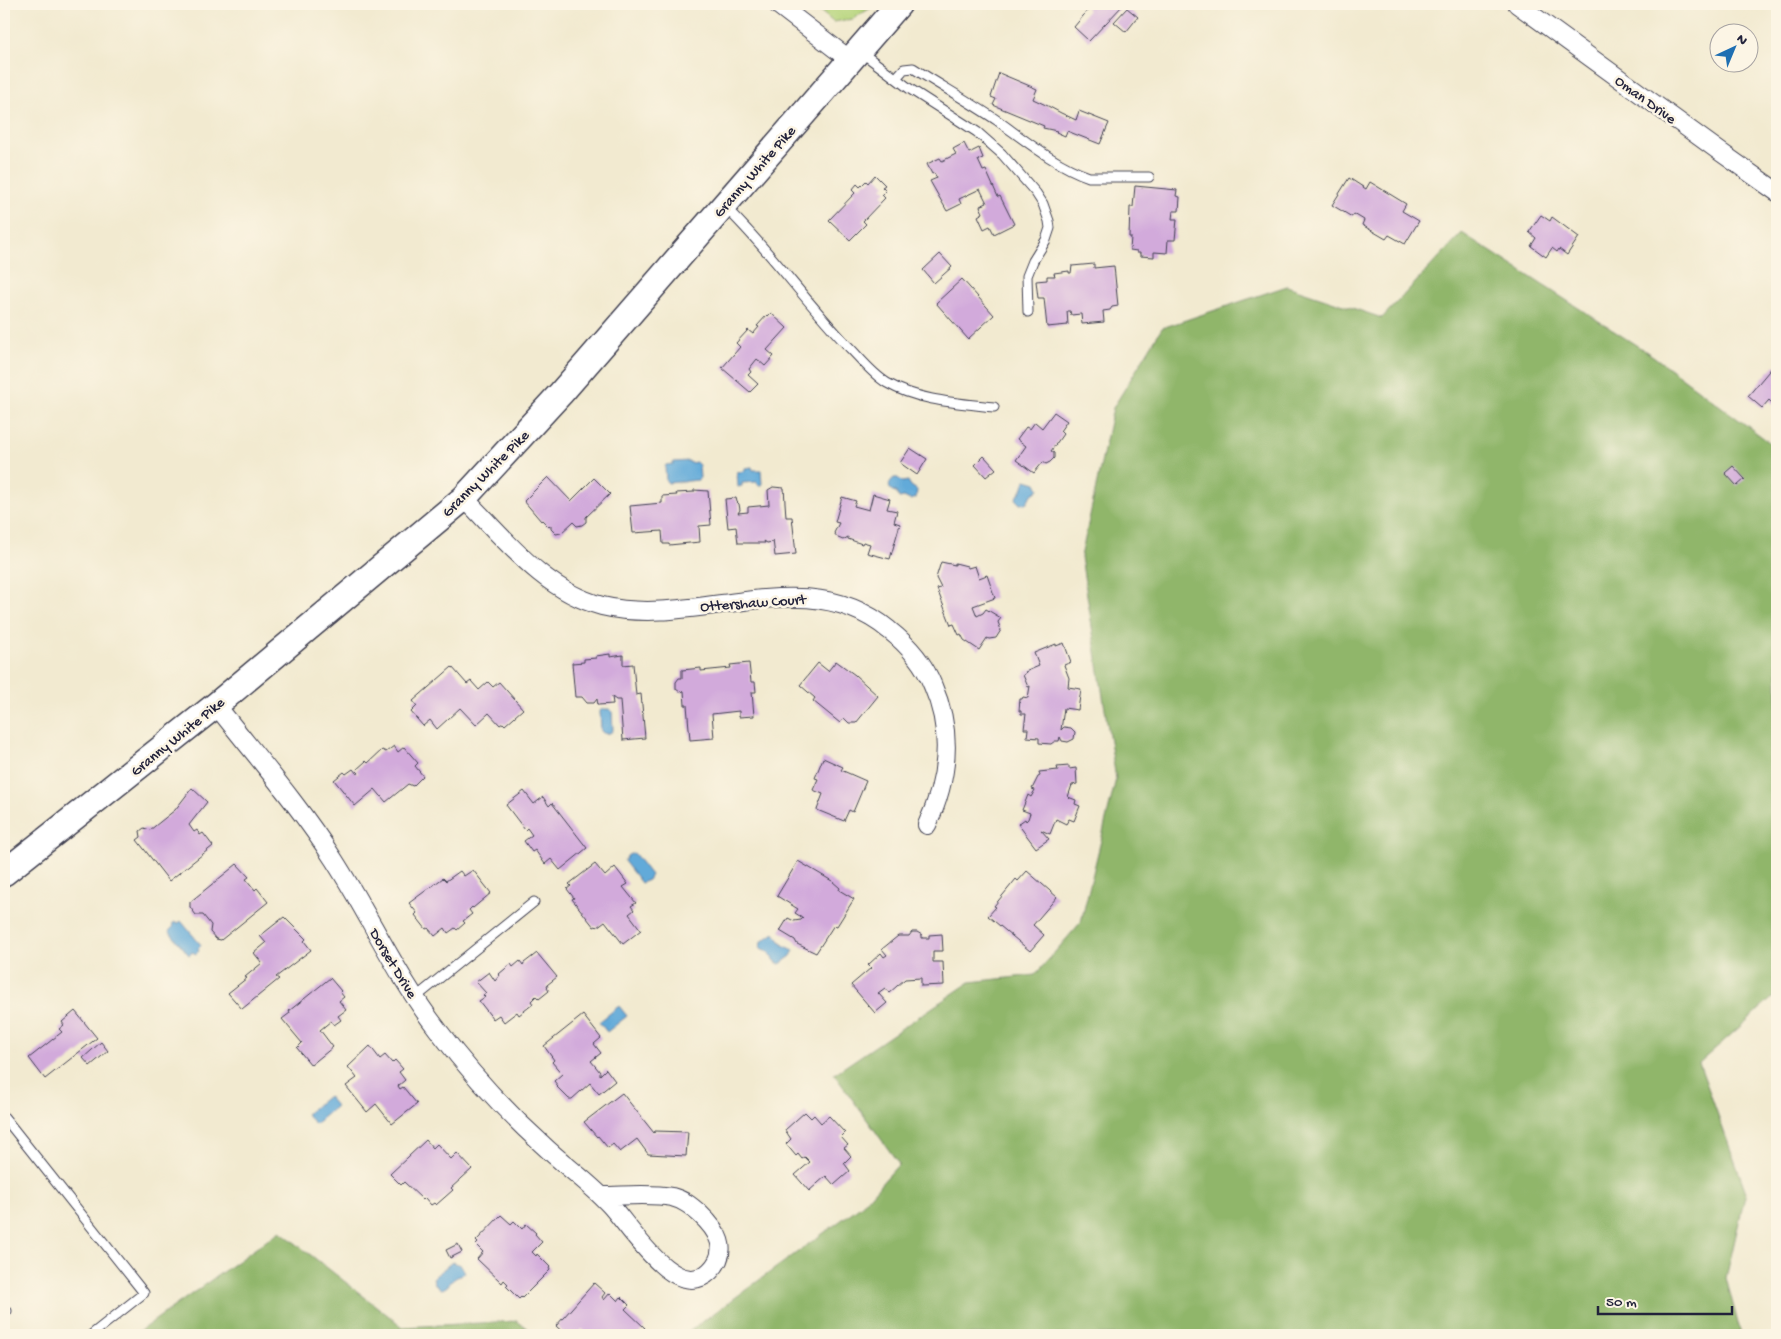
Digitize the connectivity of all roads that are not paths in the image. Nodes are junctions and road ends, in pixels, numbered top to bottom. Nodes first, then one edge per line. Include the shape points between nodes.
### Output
1 (777, 4) edge
2 (899, 4) edge
3 (1517, 4) edge
4 (854, 55) junction
5 (896, 78) junction
6 (1149, 176) dead end
7 (1777, 192) edge
8 (724, 206) junction
9 (1028, 312) dead end
10 (994, 407) dead end
11 (464, 498) junction
12 (216, 705) junction
13 (927, 825) dead end
14 (4, 872) edge
15 (534, 902) dead end
16 (415, 998) junction
17 (4, 1117) edge
18 (601, 1196) junction
19 (91, 1335) edge

1 - 4 street
2 - 4 main road, Granny White Pike
3 - 7 street, Oman Drive
4 - 5 lane
4 - 8 main road, Granny White Pike
5 - 6 lane via 904,69 913,68 1037,149 1089,178
5 - 9 lane via 978,132 1002,154 1043,204 1050,228 1027,276
8 - 10 lane via 750,232 816,313 881,378 926,397
8 - 11 main road, Granny White Pike via 561,393
11 - 12 main road, Granny White Pike
11 - 13 street, Ottershaw Court via 534,569 574,595 601,605 649,611 802,597 838,603 871,616 886,626 922,665 943,715 946,732 943,780
12 - 14 main road, Granny White Pike
12 - 16 street, Dorset Drive via 334,859
15 - 16 lane
16 - 18 street, Dorset Drive via 438,1031 490,1092 542,1145
17 - 19 lane via 144,1293
18 - 18 street, Dorset Drive via 639,1242 677,1275 690,1278 703,1275 718,1260 717,1234 686,1202 662,1196

